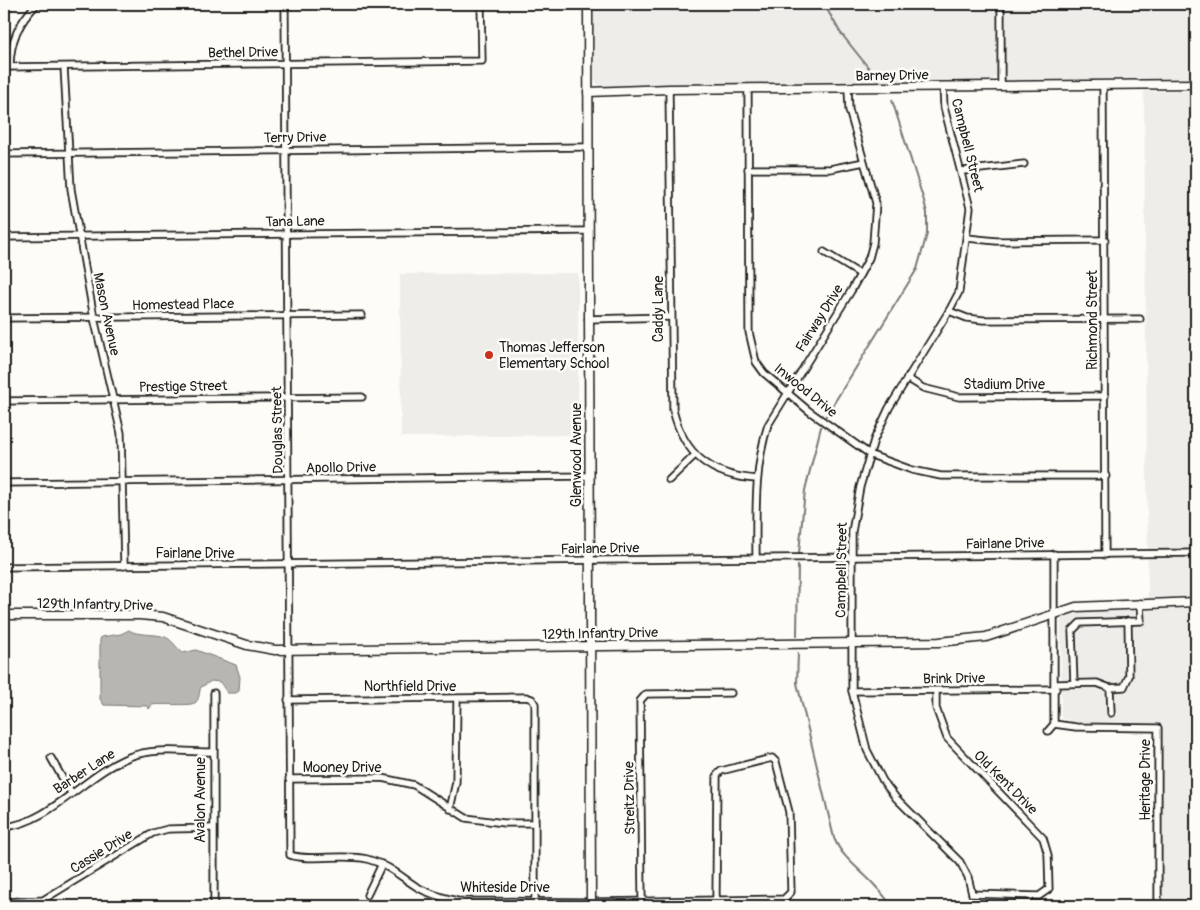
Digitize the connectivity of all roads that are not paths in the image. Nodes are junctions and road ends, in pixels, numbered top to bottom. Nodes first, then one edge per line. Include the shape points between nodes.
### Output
1 (38, 4) edge
2 (285, 4) edge
3 (481, 4) edge
4 (588, 4) edge
5 (1000, 4) edge
6 (286, 64) junction
7 (7, 67) edge
8 (64, 67) junction
9 (1196, 84) edge
10 (1103, 85) junction
11 (943, 86) junction
12 (1001, 86) junction
13 (848, 88) junction
14 (668, 89) junction
15 (748, 89) junction
16 (588, 92) junction
17 (587, 147) junction
18 (287, 149) junction
19 (68, 153) junction
20 (4, 154) edge
21 (864, 162) junction
22 (1024, 164) dead end
23 (748, 169) junction
24 (963, 171) junction
25 (587, 231) junction
26 (288, 233) junction
27 (80, 236) junction
28 (4, 237) edge
29 (967, 238) junction
30 (1105, 240) junction
31 (824, 252) dead end
32 (860, 274) junction
33 (949, 311) junction
34 (288, 315) junction
35 (362, 315) dead end
36 (671, 317) junction
37 (4, 318) edge
38 (94, 318) junction
39 (588, 319) junction
40 (1140, 319) dead end
41 (1104, 320) junction
42 (907, 378) junction
43 (786, 392) junction
44 (1105, 396) junction
45 (362, 397) dead end
46 (289, 398) junction
47 (113, 399) junction
48 (4, 401) edge
49 (695, 455) junction
50 (871, 455) junction
51 (588, 476) junction
52 (1106, 476) junction
53 (757, 479) junction
54 (290, 480) junction
55 (669, 480) dead end
56 (123, 482) junction
57 (4, 483) edge
58 (1196, 553) edge
59 (1054, 554) junction
60 (1105, 555) junction
61 (756, 558) junction
62 (852, 558) junction
63 (589, 561) junction
64 (288, 565) junction
65 (124, 566) junction
66 (4, 567) edge
67 (1196, 602) edge
68 (1140, 603) junction
69 (1055, 613) junction
70 (4, 616) edge
71 (1128, 621) junction
72 (852, 643) junction
73 (590, 646) junction
74 (289, 649) junction
75 (1074, 684) junction
76 (1056, 686) junction
77 (1110, 688) junction
78 (852, 691) junction
79 (936, 691) junction
80 (731, 692) dead end
81 (214, 693) dead end
82 (457, 698) junction
83 (288, 700) junction
84 (1111, 714) dead end
85 (1054, 724) junction
86 (1048, 731) dead end
87 (212, 752) junction
88 (51, 758) dead end
89 (289, 779) junction
90 (71, 793) junction
91 (450, 809) junction
92 (535, 823) junction
93 (4, 827) edge
94 (213, 828) junction
95 (290, 855) joint
96 (382, 864) junction
97 (972, 894) joint
98 (367, 895) dead end
99 (716, 898) junction
100 (535, 900) junction
101 (642, 900) junction
102 (4, 902) edge
103 (591, 904) edge
104 (214, 906) edge
105 (1158, 906) edge

1 - 7 street via 17,30
2 - 6 street, Douglas Street
3 - 6 street, Bethel Drive via 482,61
4 - 16 street, Glenwood Avenue
5 - 12 street
6 - 8 street, Bethel Drive
6 - 18 street, Douglas Street
7 - 8 street, Bethel Drive
8 - 19 street, Mason Avenue
9 - 10 street, Barney Drive
10 - 12 street, Barney Drive
10 - 30 street, Richmond Street
11 - 12 street, Barney Drive
11 - 13 street, Barney Drive
11 - 24 street, Campbell Street via 944,107
13 - 15 street, Barney Drive
13 - 21 street, Fairway Drive via 850,110
14 - 15 street, Barney Drive
14 - 16 street, Barney Drive
14 - 36 street, Caddy Lane
15 - 23 street, Inwood Drive
16 - 17 street, Glenwood Avenue
17 - 18 street, Terry Drive
17 - 25 street, Glenwood Avenue
18 - 19 street, Terry Drive
18 - 26 street, Douglas Street
19 - 20 street, Terry Drive
19 - 27 street, Mason Avenue
21 - 23 street via 830,169
21 - 32 street, Fairway Drive via 876,203 876,223 869,258
22 - 24 street
23 - 43 street, Inwood Drive via 749,332 756,362
24 - 29 street, Campbell Street via 970,208
25 - 26 street, Tana Lane
25 - 39 street, Glenwood Avenue
26 - 27 street, Tana Lane
26 - 34 street, Douglas Street
27 - 28 street, Tana Lane
27 - 38 street, Mason Avenue
29 - 30 street via 996,241
29 - 33 street, Campbell Street via 959,292
30 - 41 street, Richmond Street
31 - 32 street
32 - 43 street, Fairway Drive
33 - 41 street via 983,320
33 - 42 street, Campbell Street
34 - 35 street, Homestead Place
34 - 38 street, Homestead Place
34 - 46 street, Douglas Street
36 - 39 street
36 - 49 street, Caddy Lane via 672,410 684,441
37 - 38 street, Homestead Place
38 - 47 street, Mason Avenue
39 - 51 street, Glenwood Avenue
40 - 41 street
41 - 44 street, Richmond Street
42 - 44 street, Stadium Drive via 923,388 959,397
42 - 50 street, Campbell Street via 881,424
43 - 50 street, Inwood Drive
43 - 53 street, Fairway Drive via 768,425
44 - 52 street, Richmond Street
45 - 46 street, Prestige Street
46 - 47 street, Prestige Street
46 - 54 street, Douglas Street
47 - 48 street, Prestige Street
47 - 56 street, Mason Avenue via 121,433
49 - 53 street, Caddy Lane via 724,473
49 - 55 street
50 - 52 street, Inwood Drive via 912,470 941,476
50 - 62 street, Campbell Street via 856,509
51 - 54 street, Apollo Drive
51 - 63 street, Glenwood Avenue
52 - 60 street, Richmond Street
53 - 61 street, Fairway Drive
54 - 56 street, Apollo Drive
54 - 64 street, Douglas Street
56 - 57 street, Apollo Drive
56 - 65 street, Mason Avenue
58 - 60 street, Fairlane Drive
59 - 60 street, Fairlane Drive
59 - 62 street, Fairlane Drive
59 - 69 street
61 - 62 street, Fairlane Drive
61 - 63 street, Fairlane Drive
62 - 72 street, Campbell Street
63 - 64 street, Fairlane Drive
63 - 73 street, Glenwood Avenue
64 - 65 street, Fairlane Drive
64 - 74 street, Douglas Street
65 - 66 street, Fairlane Drive
67 - 68 street, 129th Infantry Drive
68 - 69 street, 129th Infantry Drive via 1092,605
68 - 71 street via 1141,621
69 - 72 street, 129th Infantry Drive via 986,637 940,642
69 - 76 street
70 - 74 street, 129th Infantry Drive via 139,615 163,618 262,649
71 - 75 street via 1080,622 1072,631
71 - 77 street via 1129,676 1124,687
72 - 73 street, 129th Infantry Drive
72 - 78 street, Campbell Street
73 - 74 street, 129th Infantry Drive
73 - 103 street, Glenwood Avenue
74 - 83 street, Douglas Street
75 - 76 street, Brink Drive
75 - 77 street, Brink Drive via 1097,683
76 - 79 street, Brink Drive
76 - 85 street
77 - 84 street
78 - 79 street, Brink Drive
78 - 97 street, Campbell Street via 867,750 883,781 960,862
79 - 97 street, Old Kent Drive via 936,708 947,738 1043,838 1048,855 1049,889 1045,893 1039,896
80 - 101 street, Streitz Drive via 646,694 640,700
81 - 87 street, Avalon Avenue
82 - 83 street, Northfield Drive
82 - 91 street via 456,782
82 - 92 street, Northfield Drive via 532,699 535,704
83 - 89 street, Douglas Street
85 - 86 street
85 - 105 street, Heritage Drive via 1076,728 1158,728
87 - 90 street, Barber Lane via 151,752 129,757
87 - 94 street, Avalon Avenue
88 - 90 street
89 - 91 street, Mooney Drive via 392,780 414,785
89 - 95 street, Douglas Street
90 - 93 street, Barber Lane via 32,820
91 - 92 street, Mooney Drive via 466,818 481,821
92 - 100 street
94 - 102 street, Cassie Drive via 153,832 44,900
94 - 104 street, Avalon Avenue
95 - 96 street, Whiteside Drive via 350,856
96 - 98 street
96 - 100 street, Whiteside Drive via 417,887 444,898 457,901
99 - 99 street, Whiteside Drive via 784,899 789,896 789,812 776,762 772,758 716,775
99 - 101 street, Whiteside Drive
100 - 103 street, Whiteside Drive
101 - 103 street, Whiteside Drive

